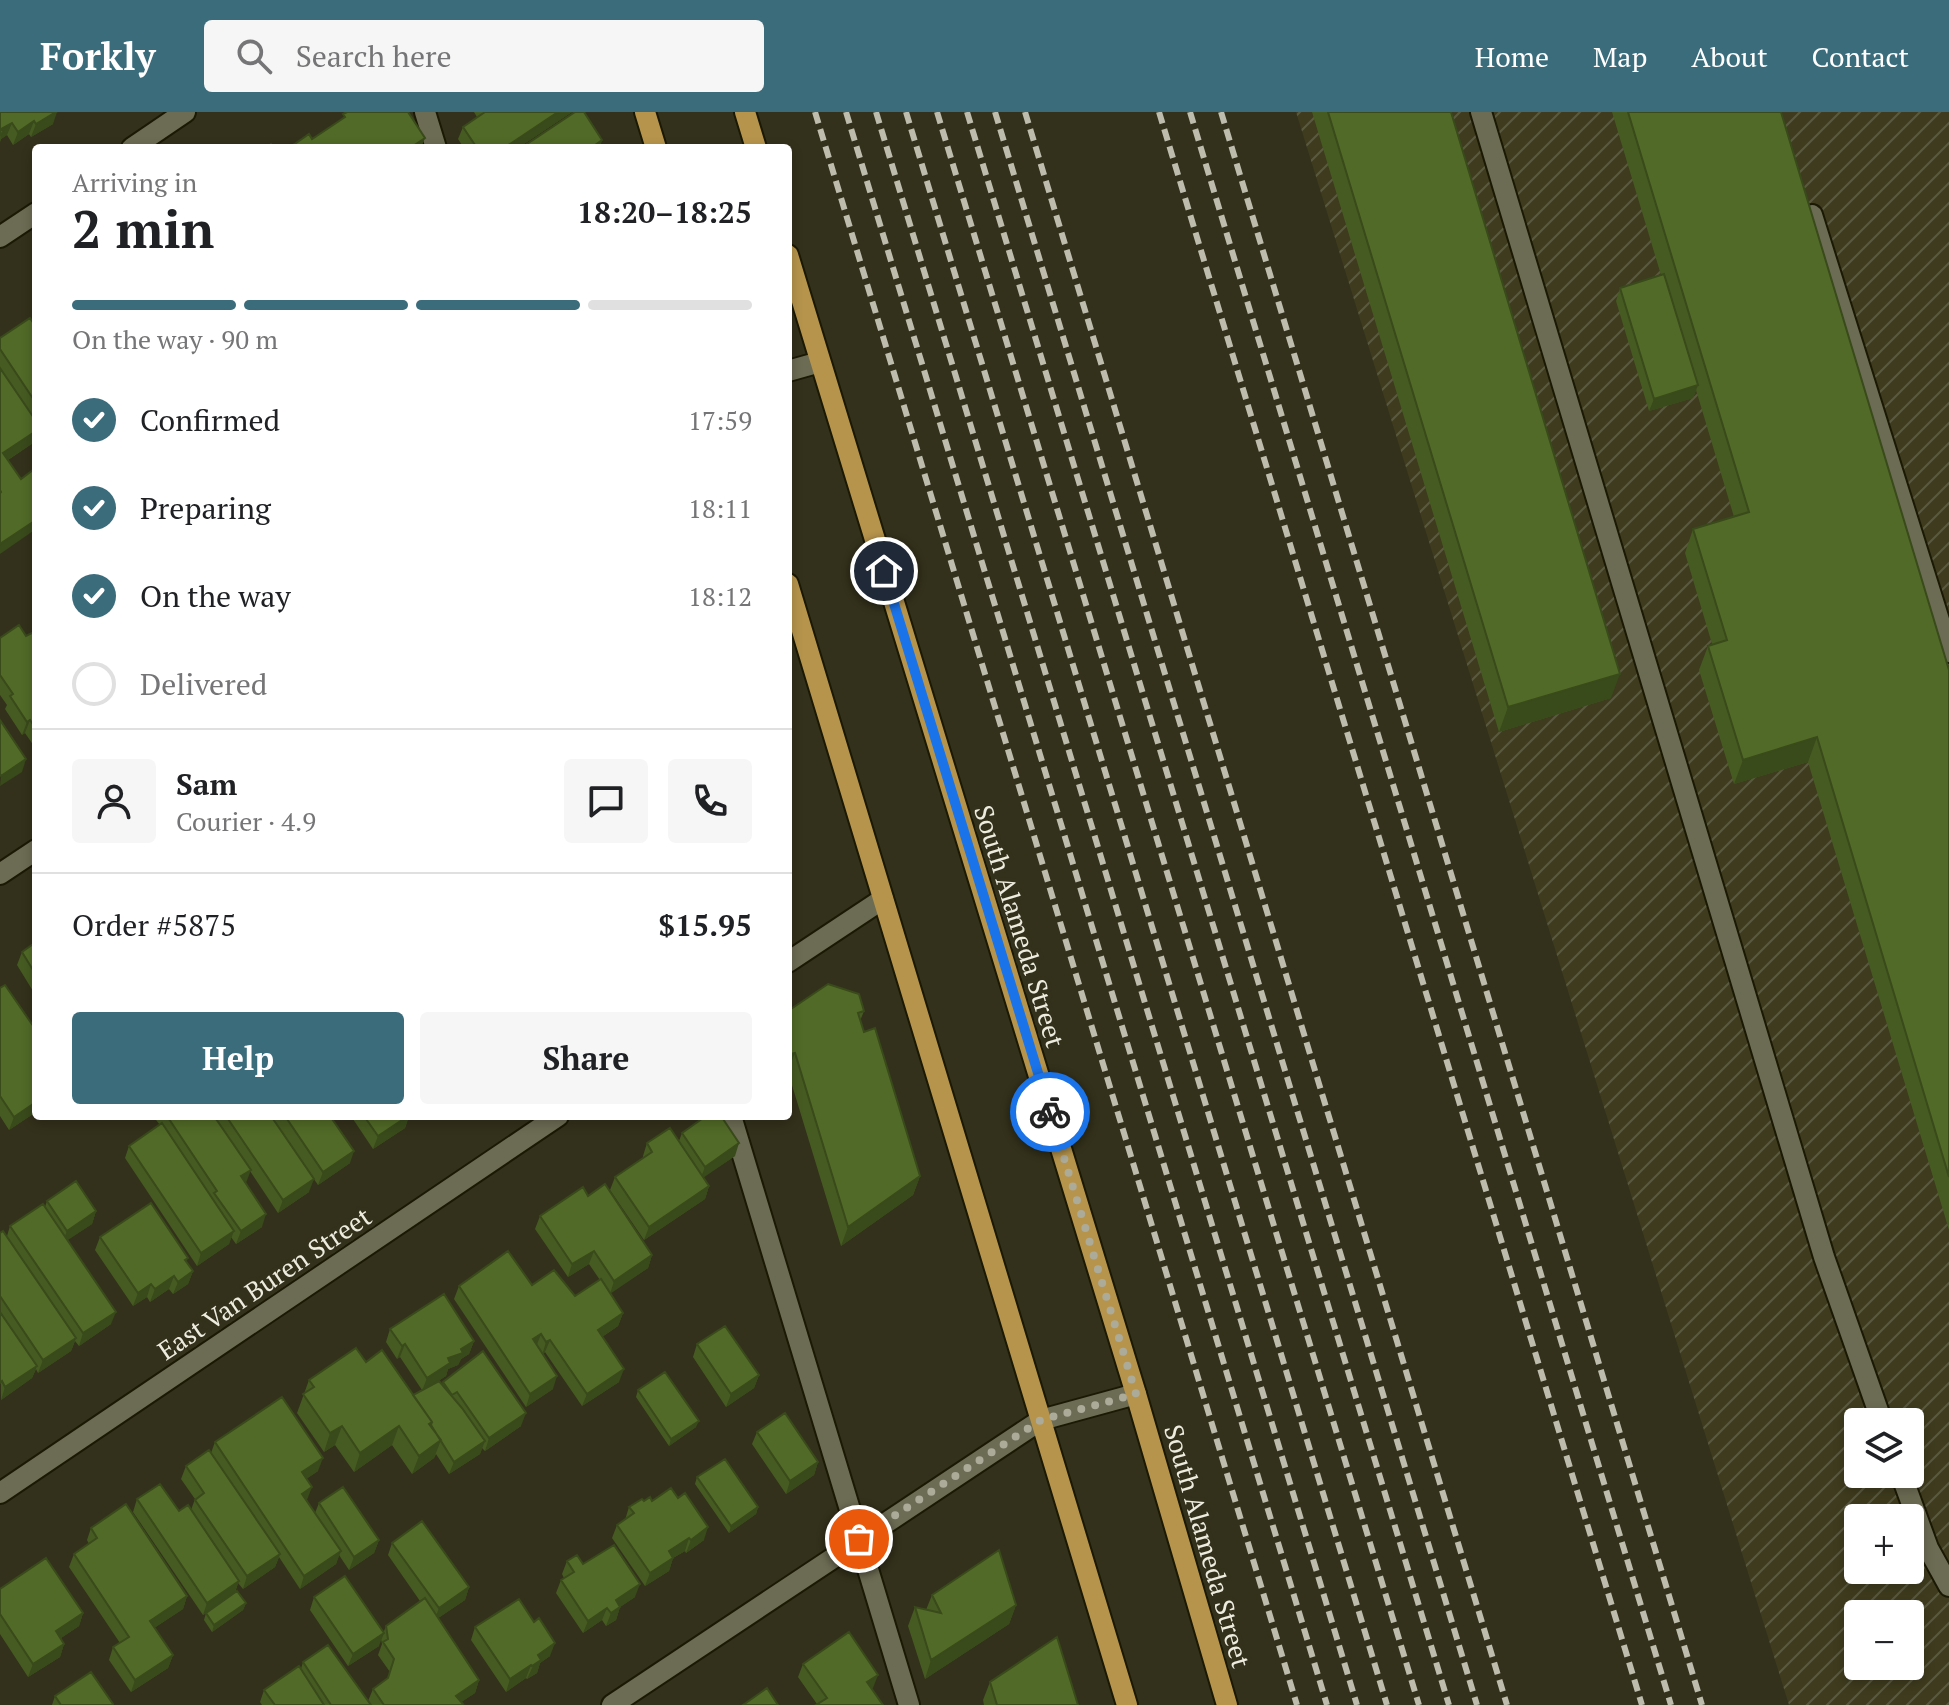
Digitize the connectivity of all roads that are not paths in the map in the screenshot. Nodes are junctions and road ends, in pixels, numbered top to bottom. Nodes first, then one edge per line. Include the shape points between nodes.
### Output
1 (185, 112) edge
2 (425, 112) edge
3 (645, 112) edge
4 (745, 112) edge
5 (1481, 112) edge
6 (138, 144) edge
7 (435, 144) edge
8 (655, 144) edge
9 (755, 144) edge
10 (1808, 202) edge
11 (32, 216) edge
12 (0, 237) edge
13 (792, 268) edge
14 (820, 362) junction
15 (792, 370) edge
16 (792, 597) edge
17 (1949, 652) edge
18 (32, 853) edge
19 (0, 874) edge
20 (883, 899) junction
21 (792, 959) edge
22 (552, 1120) edge
23 (732, 1120) edge
24 (1136, 1394) junction
25 (1877, 1408) edge
26 (1041, 1420) junction
27 (1906, 1488) edge
28 (0, 1493) edge
29 (859, 1539) junction
30 (1949, 1586) edge
31 (612, 1705) edge
32 (909, 1705) edge
33 (1127, 1705) edge
34 (1227, 1705) edge

1 - 6 street
2 - 7 street
3 - 8 main road
4 - 9 main road
5 - 25 street via 1824,1257
10 - 17 street
11 - 12 street
13 - 14 main road, South Alameda Street
14 - 15 street
14 - 24 main road, South Alameda Street
16 - 20 main road
18 - 19 street
20 - 21 street
20 - 26 main road
22 - 28 street, East Van Buren Street
23 - 29 street
24 - 26 street
24 - 34 main road, South Alameda Street
26 - 29 street
26 - 33 main road
27 - 30 street via 1928,1548
29 - 31 street
29 - 32 street

